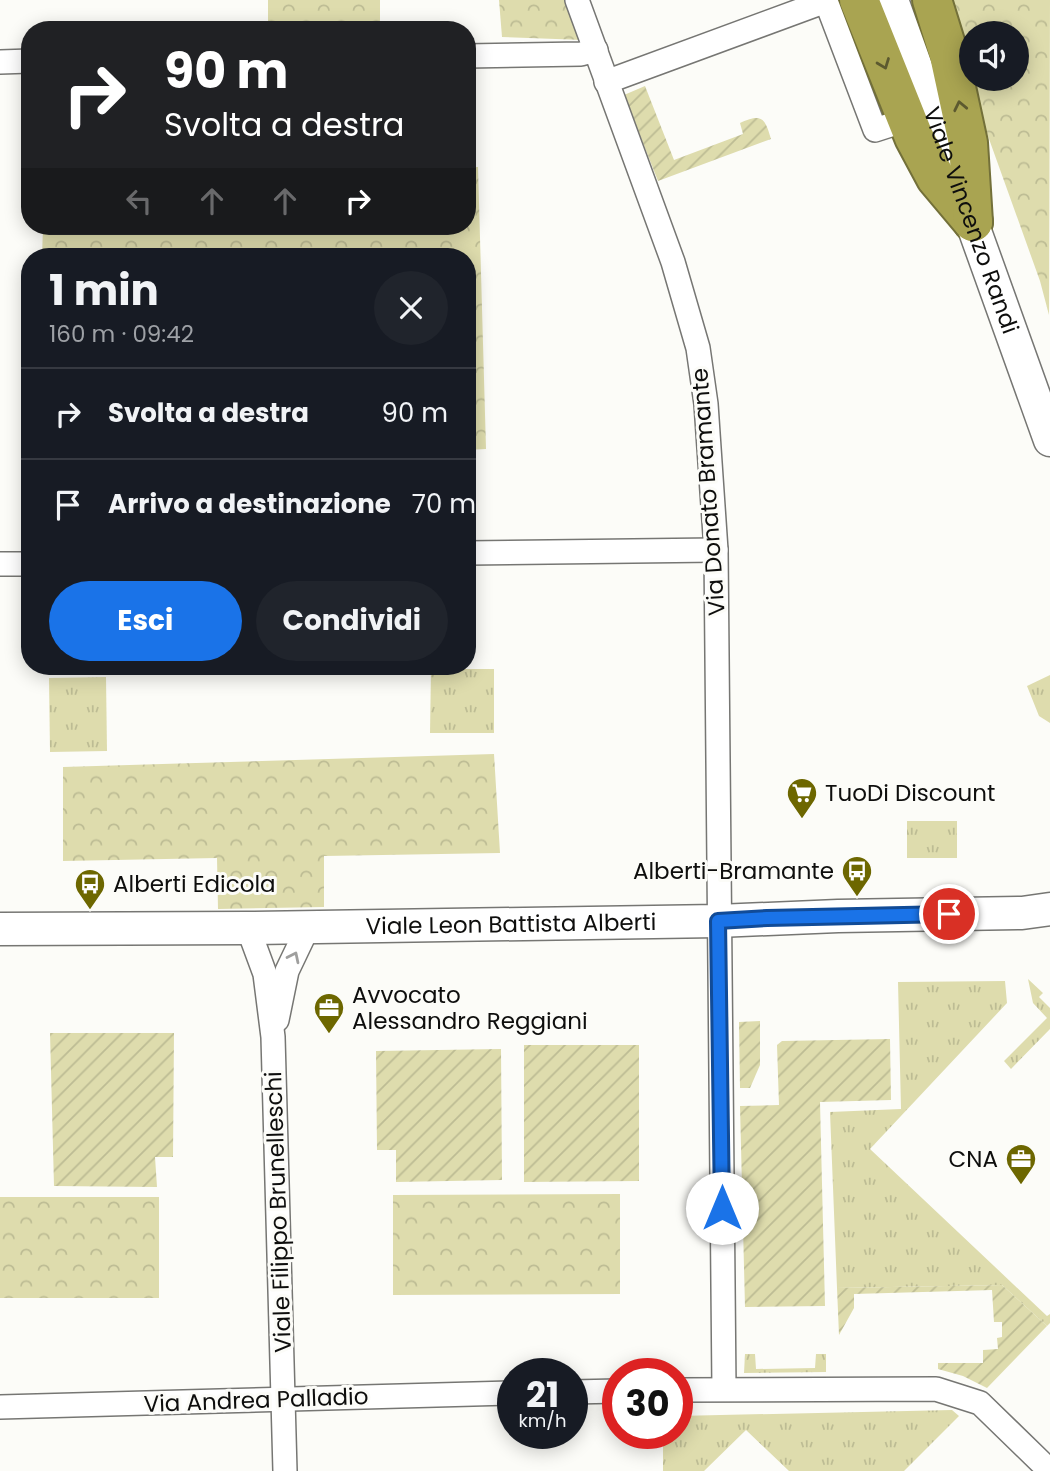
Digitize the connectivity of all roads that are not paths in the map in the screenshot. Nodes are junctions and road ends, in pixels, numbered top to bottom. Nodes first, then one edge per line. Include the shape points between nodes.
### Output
1 (577, 0) edge
2 (859, 0) edge
3 (892, 0) edge
4 (932, 0) edge
5 (596, 50) junction
6 (476, 56) edge
7 (21, 61) edge
8 (0, 62) edge
9 (606, 82) junction
10 (906, 120) junction
11 (973, 222) junction
12 (1050, 440) edge
13 (716, 550) junction
14 (476, 553) edge
15 (0, 564) edge
16 (21, 564) edge
17 (1041, 914) edge
18 (718, 921) junction
19 (308, 926) junction
20 (0, 929) edge
21 (248, 929) junction
22 (273, 1037) junction
23 (724, 1389) junction
24 (693, 1390) edge
25 (497, 1393) edge
26 (283, 1398) junction
27 (0, 1406) edge
28 (285, 1471) edge
29 (1050, 1471) edge

1 - 5 street, Via Donato Bramante
2 -> 10 highway
3 - 11 main road, Viale Vincenzo Randi
11 -> 4 highway via 968,143
5 - 6 street
5 - 9 street, Via Donato Bramante
7 - 8 street
9 - 10 street via 826,1 876,130
9 - 13 street, Via Donato Bramante via 673,262 698,348
10 - 11 highway via 936,178
11 - 12 main road, Viale Vincenzo Randi
13 - 14 street
13 - 18 street, Via Donato Bramante
15 - 16 street
17 - 18 main road, Viale Leon Battista Alberti
18 - 19 main road, Viale Leon Battista Alberti
18 - 23 street, Via Donato Bramante
19 - 21 main road, Viale Leon Battista Alberti
22 -> 19 street, Viale Filippo Brunelleschi via 287,971
20 - 21 main road, Viale Leon Battista Alberti
21 - 22 street, Viale Filippo Brunelleschi via 265,974
22 - 26 street, Viale Filippo Brunelleschi
23 - 24 street
23 - 29 street via 936,1389 980,1403
25 - 26 street, Via Andrea Palladio
26 - 27 street, Via Andrea Palladio
26 - 28 street, Viale Filippo Brunelleschi

